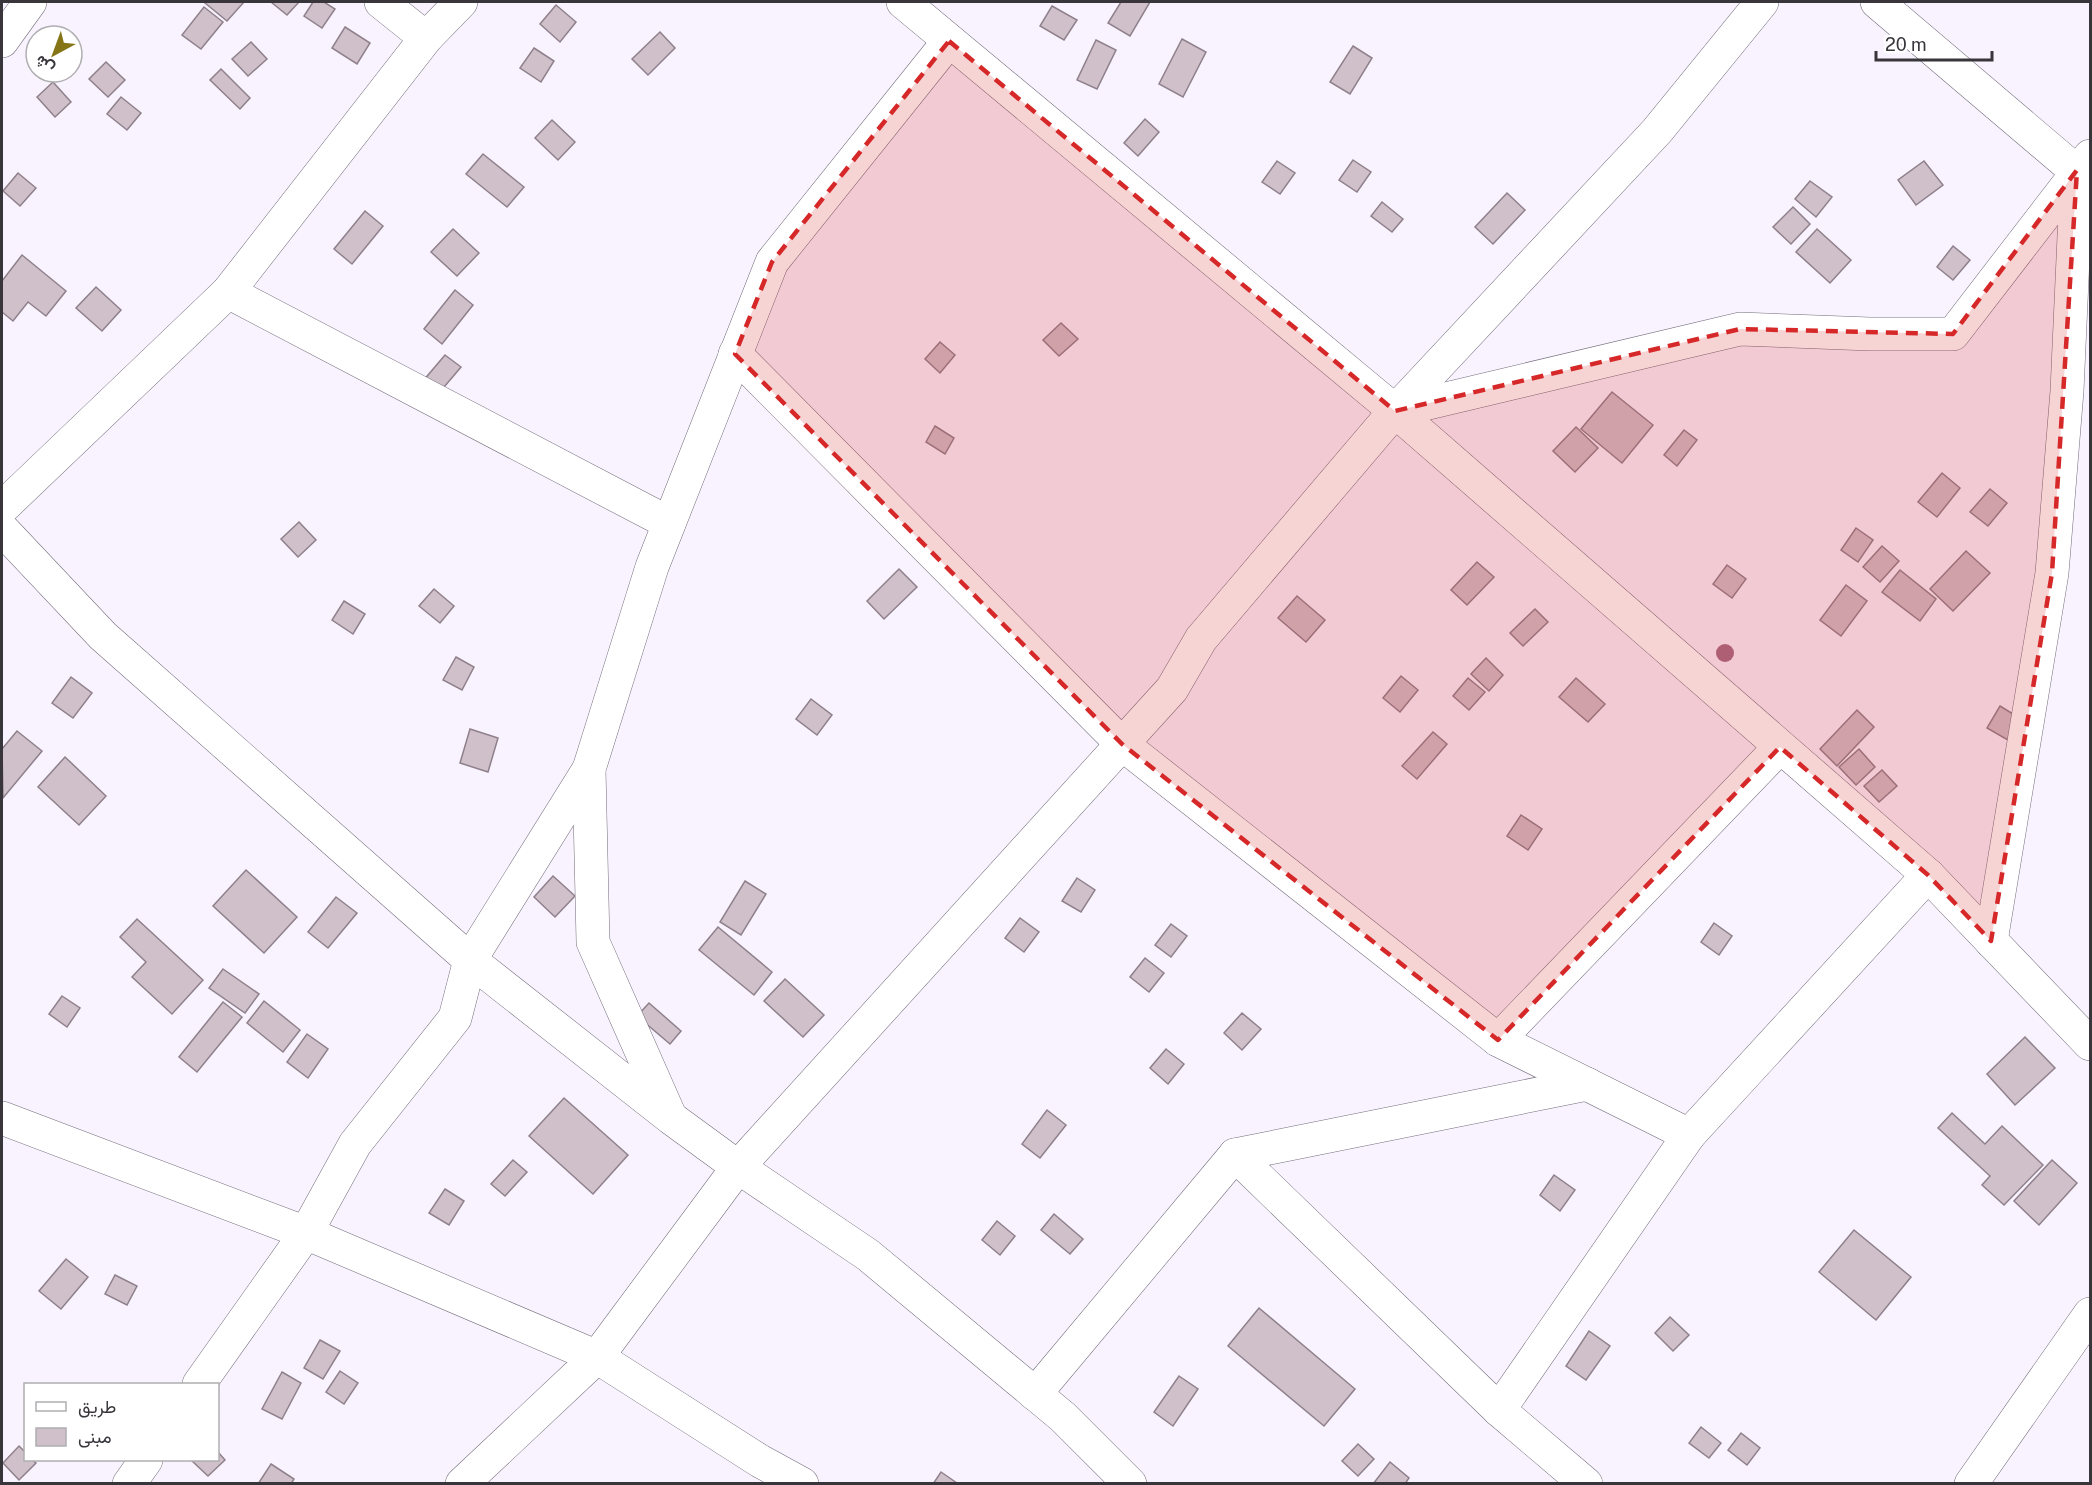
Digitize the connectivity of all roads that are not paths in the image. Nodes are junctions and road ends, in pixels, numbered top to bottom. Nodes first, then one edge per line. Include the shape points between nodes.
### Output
1 (30, 2) edge
2 (381, 2) edge
3 (461, 2) edge
4 (903, 2) edge
5 (1762, 2) edge
6 (1877, 2) edge
7 (426, 38) junction
8 (2, 41) edge
9 (949, 41) junction
10 (2086, 170) edge
11 (228, 292) junction
12 (735, 354) junction
13 (1395, 411) junction
14 (2, 508) edge
15 (669, 523) junction
16 (2, 529) edge
17 (1122, 744) junction
18 (1780, 747) junction
19 (589, 769) junction
20 (1928, 875) junction
21 (1991, 941) junction
22 (470, 960) junction
23 (1498, 1040) junction
24 (2091, 1044) edge
25 (1587, 1084) junction
26 (2, 1118) edge
27 (671, 1118) junction
28 (1689, 1135) junction
29 (1235, 1155) junction
30 (738, 1167) junction
31 (306, 1233) junction
32 (2091, 1314) edge
33 (597, 1357) junction
34 (200, 1383) edge
35 (1035, 1394) junction
36 (1499, 1410) junction
37 (145, 1461) edge
38 (764, 1472) edge
39 (129, 1484) edge
40 (462, 1484) edge
41 (802, 1484) edge
42 (1130, 1484) edge
43 (1586, 1484) edge
44 (1971, 1484) edge

1 - 8 street
2 - 7 street
3 - 7 street
4 - 9 street
5 - 13 street via 1658,131
6 - 10 street
7 - 11 street
9 - 12 street via 772,262
9 - 13 street
10 - 13 street via 1953,334 1740,329
10 - 21 street via 2052,573
11 - 14 street
11 - 15 street
12 - 15 street
12 - 17 street
13 - 17 street via 1202,639 1172,689
13 - 18 street
15 - 19 street
16 - 22 street via 104,636
17 - 23 street
17 - 30 street
18 - 20 street
18 - 23 street
19 - 22 street
19 - 27 street via 593,942
20 - 21 street
20 - 28 street
21 - 24 street
22 - 27 street
22 - 31 street via 455,1018 355,1144
23 - 25 street
25 - 28 street
25 - 29 street
26 - 31 street
27 - 30 street
28 - 36 street
29 - 35 street
29 - 36 street
30 - 33 street
30 - 35 street via 868,1255
31 - 33 street
31 - 34 street
32 - 44 street
33 - 38 street
33 - 40 street
35 - 42 street
36 - 43 street
37 - 39 street
38 - 41 street

